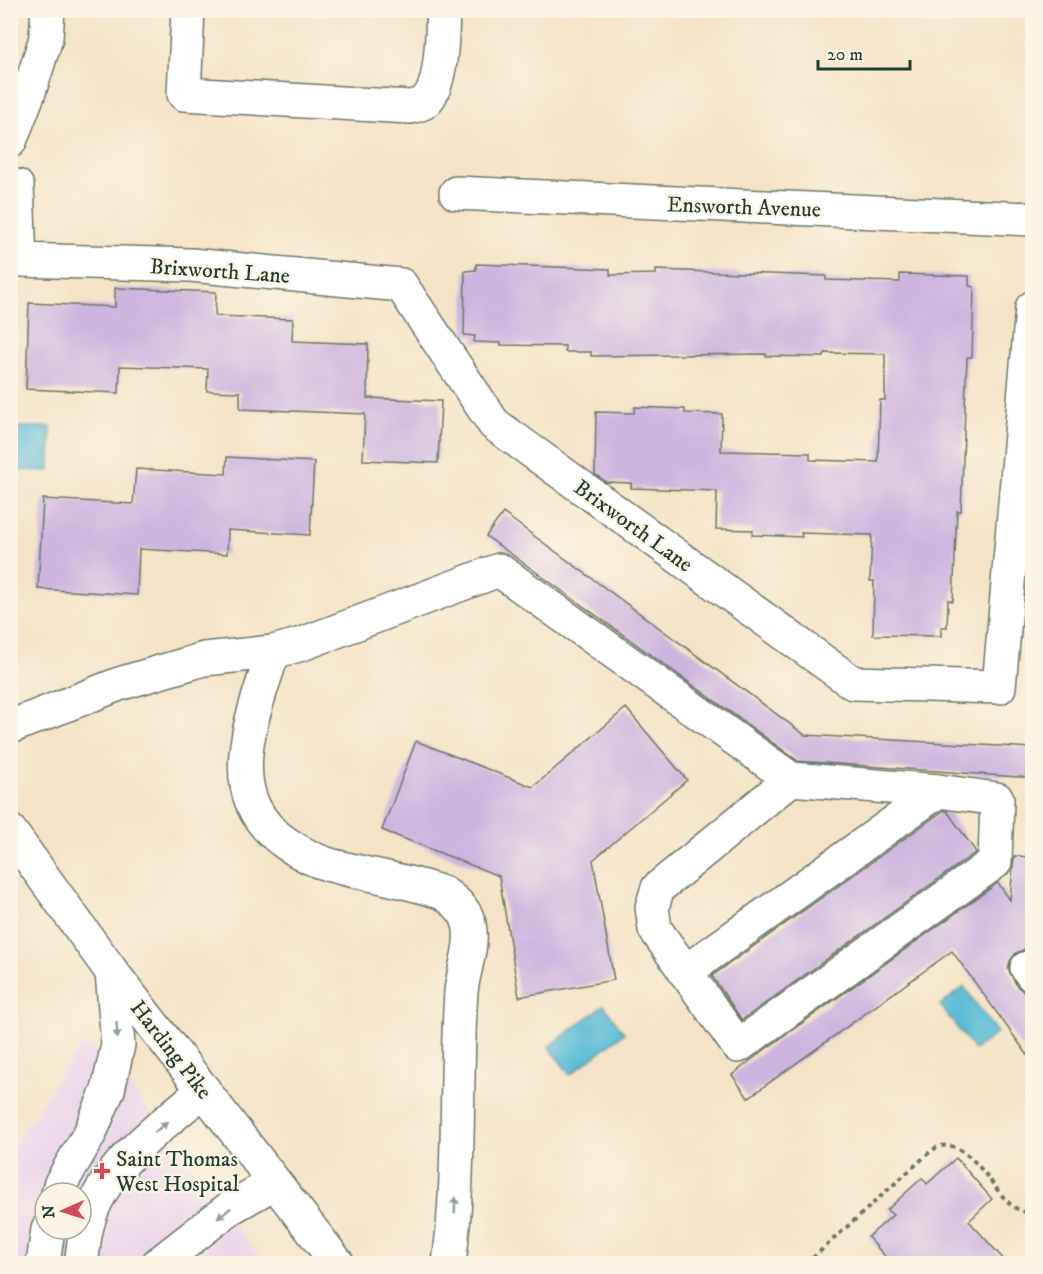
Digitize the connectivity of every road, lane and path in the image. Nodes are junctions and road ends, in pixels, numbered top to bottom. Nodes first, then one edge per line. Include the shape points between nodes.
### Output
1 (48, 10) edge
2 (188, 10) edge
3 (443, 10) edge
4 (10, 141) edge
5 (14, 186) edge
6 (456, 193) dead end
7 (1032, 219) edge
8 (15, 260) edge
9 (1032, 308) edge
10 (273, 652) junction
11 (10, 727) edge
12 (791, 779) junction
13 (938, 791) junction
14 (10, 831) edge
15 (112, 972) junction
16 (684, 972) junction
17 (204, 1090) junction
18 (62, 1181) edge
19 (274, 1183) junction
20 (1032, 1214) edge
21 (46, 1241) edge
22 (43, 1263) edge
23 (81, 1263) edge
24 (158, 1263) edge
25 (338, 1263) edge
26 (449, 1263) edge
27 (806, 1263) edge

1 - 4 street via 46,38
2 - 3 street via 184,94 410,108 424,102 434,89
5 - 8 street, Brixworth Lane
6 - 7 street, Ensworth Avenue
8 - 9 street, Brixworth Lane via 191,265 401,285 494,424 853,683 999,687
10 - 11 street via 204,659 119,684
10 - 12 street via 499,570
26 -> 10 street via 455,1222 463,983 469,922 454,900 443,893 324,863 298,852 268,830 249,800 245,783 246,747
12 - 13 street
12 - 16 street via 658,888 652,907 655,928
13 - 16 street
13 - 16 street via 997,799 995,862 738,1046
14 - 15 street, Harding Pike
15 - 17 street, Harding Pike
15 -> 18 street via 118,1045 108,1090 90,1133
17 - 19 street, Harding Pike
23 -> 17 street via 87,1225 103,1188 130,1154
19 -> 24 street via 230,1208
19 - 25 street, Harding Pike
20 - 27 path via 1012,1206 967,1154 954,1146 942,1145
21 - 22 street

